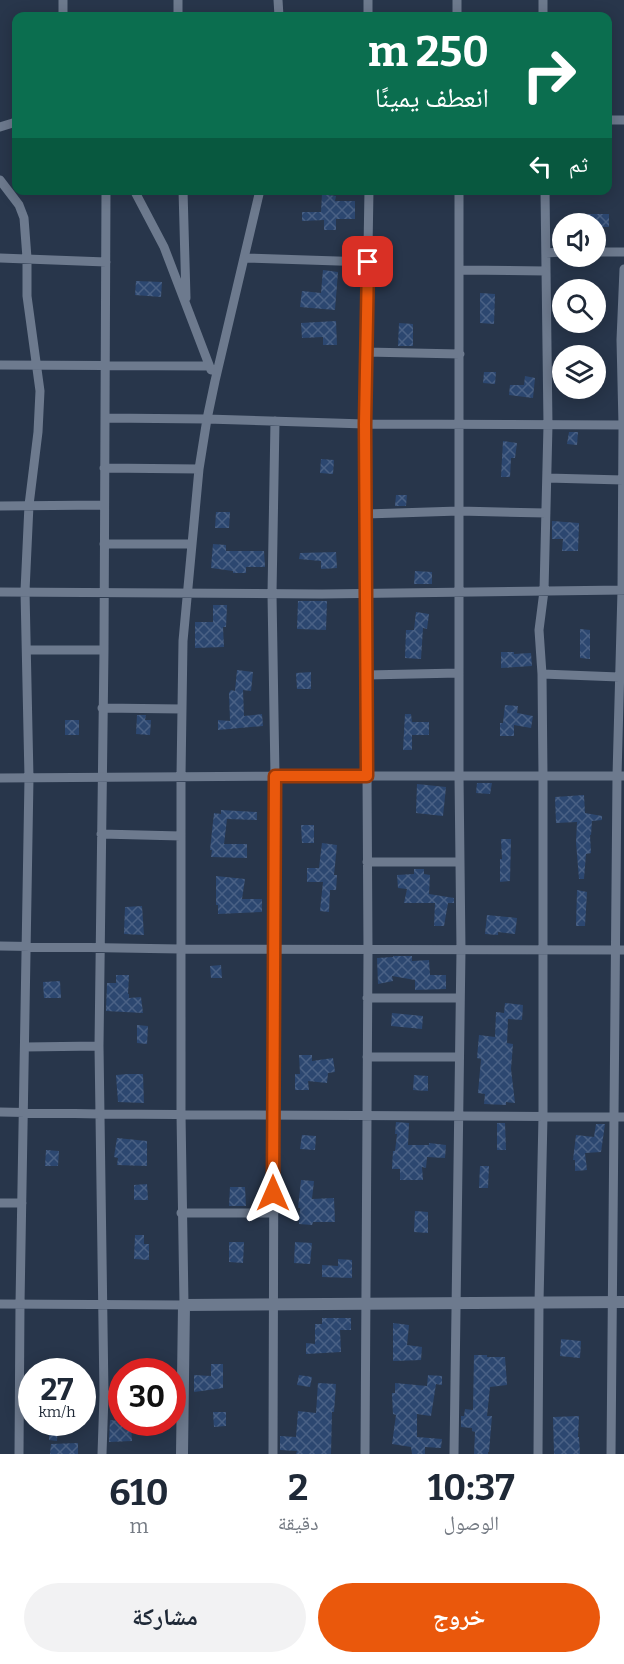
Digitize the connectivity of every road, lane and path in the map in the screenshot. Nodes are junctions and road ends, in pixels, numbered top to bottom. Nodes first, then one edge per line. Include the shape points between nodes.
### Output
1 (0, 180) edge
2 (106, 195) edge
3 (137, 195) edge
4 (183, 195) edge
5 (259, 195) edge
6 (369, 195) edge
7 (459, 195) edge
8 (545, 195) edge
9 (546, 252) junction
10 (552, 252) edge
11 (606, 252) edge
12 (624, 252) edge
13 (0, 258) edge
14 (27, 258) junction
15 (245, 258) junction
16 (106, 262) junction
17 (368, 262) junction
18 (624, 269) edge
19 (460, 270) junction
20 (546, 271) junction
21 (187, 307) junction
22 (366, 352) junction
23 (460, 354) junction
24 (37, 365) junction
25 (105, 365) junction
26 (0, 366) edge
27 (209, 366) junction
28 (215, 381) junction
29 (105, 418) junction
30 (207, 419) junction
31 (275, 421) junction
32 (365, 424) junction
33 (460, 425) junction
34 (548, 425) junction
35 (624, 426) edge
36 (104, 468) junction
37 (199, 469) junction
38 (547, 478) junction
39 (623, 480) edge
40 (29, 505) junction
41 (104, 505) junction
42 (0, 506) edge
43 (459, 511) junction
44 (546, 513) junction
45 (366, 514) junction
46 (104, 544) junction
47 (192, 544) junction
48 (623, 590) edge
49 (26, 591) junction
50 (544, 591) junction
51 (0, 592) edge
52 (104, 592) junction
53 (188, 593) junction
54 (459, 593) junction
55 (272, 594) junction
56 (366, 594) junction
57 (27, 650) junction
58 (104, 650) junction
59 (459, 673) junction
60 (542, 674) junction
61 (367, 675) junction
62 (619, 677) junction
63 (102, 708) junction
64 (182, 709) junction
65 (181, 776) junction
66 (275, 776) junction
67 (367, 776) junction
68 (459, 776) junction
69 (543, 776) junction
70 (620, 776) edge
71 (0, 778) edge
72 (29, 778) junction
73 (102, 778) junction
74 (101, 834) junction
75 (181, 836) junction
76 (367, 862) junction
77 (460, 862) junction
78 (0, 946) edge
79 (26, 946) junction
80 (100, 948) junction
81 (180, 949) junction
82 (275, 949) junction
83 (368, 950) junction
84 (461, 950) junction
85 (542, 950) junction
86 (620, 950) edge
87 (367, 998) junction
88 (460, 998) junction
89 (99, 1046) junction
90 (25, 1047) junction
91 (367, 1057) junction
92 (459, 1057) junction
93 (0, 1112) edge
94 (23, 1113) junction
95 (100, 1114) junction
96 (180, 1114) junction
97 (273, 1115) junction
98 (367, 1116) junction
99 (459, 1116) junction
100 (543, 1116) junction
101 (619, 1117) edge
102 (0, 1203) edge
103 (22, 1203) junction
104 (181, 1213) junction
105 (274, 1213) junction
106 (456, 1302) junction
107 (618, 1302) edge
108 (104, 1303) junction
109 (366, 1303) junction
110 (539, 1303) junction
111 (0, 1304) edge
112 (20, 1304) junction
113 (274, 1304) junction
114 (184, 1305) junction
115 (180, 1358) edge
116 (104, 1395) junction
117 (108, 1395) edge
118 (181, 1436) edge
119 (19, 1454) edge
120 (102, 1454) edge
121 (182, 1454) edge
122 (273, 1454) edge
123 (365, 1454) edge
124 (454, 1454) edge
125 (538, 1454) edge
126 (611, 1454) edge

1 - 14 street via 24,218
2 - 16 street
3 - 21 street via 164,247
4 - 21 street
5 - 15 street
6 - 17 street
7 - 19 street
8 - 9 street
9 - 10 street
9 - 20 street
11 - 12 street
13 - 14 street
14 - 16 street
14 - 24 street via 27,296
15 - 17 street
15 - 28 street
16 - 25 street
17 - 22 street
18 - 35 street
19 - 20 street
19 - 23 street
20 - 34 street
21 - 27 street
22 - 23 street
22 - 32 street
23 - 33 street
24 - 25 street
24 - 26 street
24 - 40 street via 38,432
25 - 27 street
25 - 29 street
27 - 28 street
28 - 30 street
29 - 30 street
29 - 36 street
30 - 31 street
30 - 37 street
31 - 32 street
31 - 55 street
32 - 33 street
32 - 45 street
33 - 34 street
33 - 43 street
34 - 35 street
34 - 38 street
35 - 39 street
36 - 37 street
36 - 41 street
37 - 47 street
38 - 39 street
38 - 44 street
39 - 48 street
40 - 41 street
40 - 42 street
40 - 49 street
41 - 46 street
43 - 44 street
43 - 45 street
43 - 54 street
44 - 50 street
45 - 56 street
46 - 47 street
46 - 52 street
47 - 53 street
48 - 50 street
48 - 62 street
49 - 51 street
49 - 52 street
49 - 57 street
50 - 54 street
50 - 60 street via 539,630
52 - 53 street
52 - 58 street
53 - 55 street
53 - 64 street
54 - 56 street
54 - 59 street
55 - 56 street
55 - 66 street
56 - 61 street
57 - 58 street
57 - 72 street
58 - 63 street
59 - 61 street
59 - 68 street
60 - 62 street
60 - 69 street
61 - 67 street
62 - 70 street
63 - 64 street
63 - 73 street
64 - 65 street
65 - 66 street
65 - 73 street
65 - 75 street
66 - 67 street
66 - 82 street
67 - 68 street
67 - 76 street
68 - 69 street
68 - 77 street
69 - 70 street
69 - 85 street
70 - 86 street
71 - 72 street
72 - 73 street
72 - 79 street
73 - 74 street
74 - 75 street
74 - 80 street
75 - 81 street
76 - 77 street
76 - 83 street
77 - 84 street
78 - 79 street
79 - 80 street
79 - 90 street
80 - 81 street
80 - 89 street
81 - 82 street
81 - 96 street
82 - 83 street
82 - 97 street
83 - 84 street
83 - 87 street
84 - 85 street
84 - 88 street
85 - 86 street
85 - 100 street
86 - 101 street
87 - 88 street
87 - 91 street
88 - 92 street
89 - 90 street
89 - 95 street
90 - 94 street
91 - 92 street
91 - 98 street
92 - 99 street
93 - 94 street
94 - 95 street
94 - 103 street
95 - 96 street
95 - 108 street
96 - 97 street
96 - 104 street
97 - 98 street
97 - 105 street
98 - 99 street
98 - 109 street
99 - 100 street
99 - 106 street
100 - 101 street
100 - 110 street
101 - 107 street
102 - 103 street
103 - 112 street
104 - 105 street
104 - 114 street
105 - 113 street
106 - 109 street
106 - 110 street
106 - 124 street
107 - 110 street
107 - 126 street
108 - 112 street
108 - 114 street
108 - 116 street
109 - 113 street
109 - 123 street
110 - 125 street
111 - 112 street
112 - 119 street
113 - 114 street
113 - 122 street
114 - 115 street
116 - 117 street
116 - 120 street
118 - 121 street

